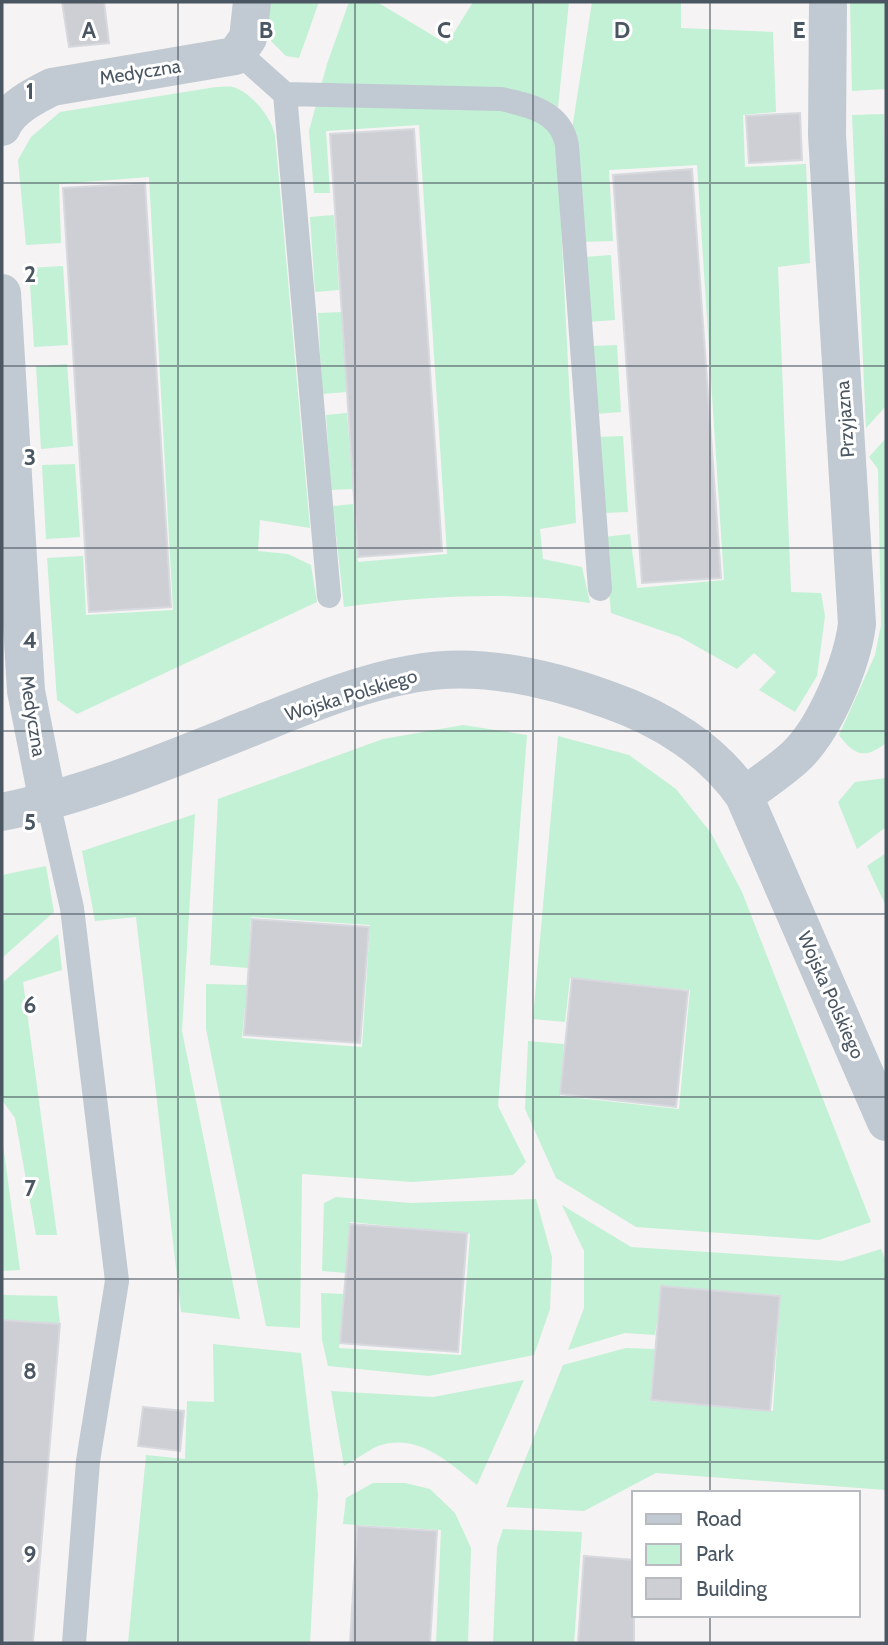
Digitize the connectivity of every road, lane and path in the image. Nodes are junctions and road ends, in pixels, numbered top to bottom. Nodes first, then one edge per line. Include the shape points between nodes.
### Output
1 (251, 2) edge
2 (828, 2) edge
3 (239, 53) junction
4 (285, 94) junction
5 (3, 117) edge
6 (2, 293) edge
7 (600, 589) dead end
8 (329, 596) dead end
9 (744, 796) junction
10 (48, 803) junction
11 (2, 812) edge
12 (886, 1122) edge
13 (74, 1643) edge

1 - 3 street via 248,38
2 - 9 street, Przyjazna via 827,124 857,624 851,651 817,729 797,755
3 - 4 lane
3 - 5 street, Medyczna via 52,88
4 - 7 lane via 501,99 529,104 558,123 567,146
4 - 8 lane
6 - 10 street, Medyczna via 26,691
9 - 10 street, Wojska Polskiego via 700,748 638,710 559,685 497,672 460,670 412,674 318,701
9 - 12 street, Wojska Polskiego
10 - 11 street, Wojska Polskiego
10 - 13 lane via 72,908 117,1281 88,1461

